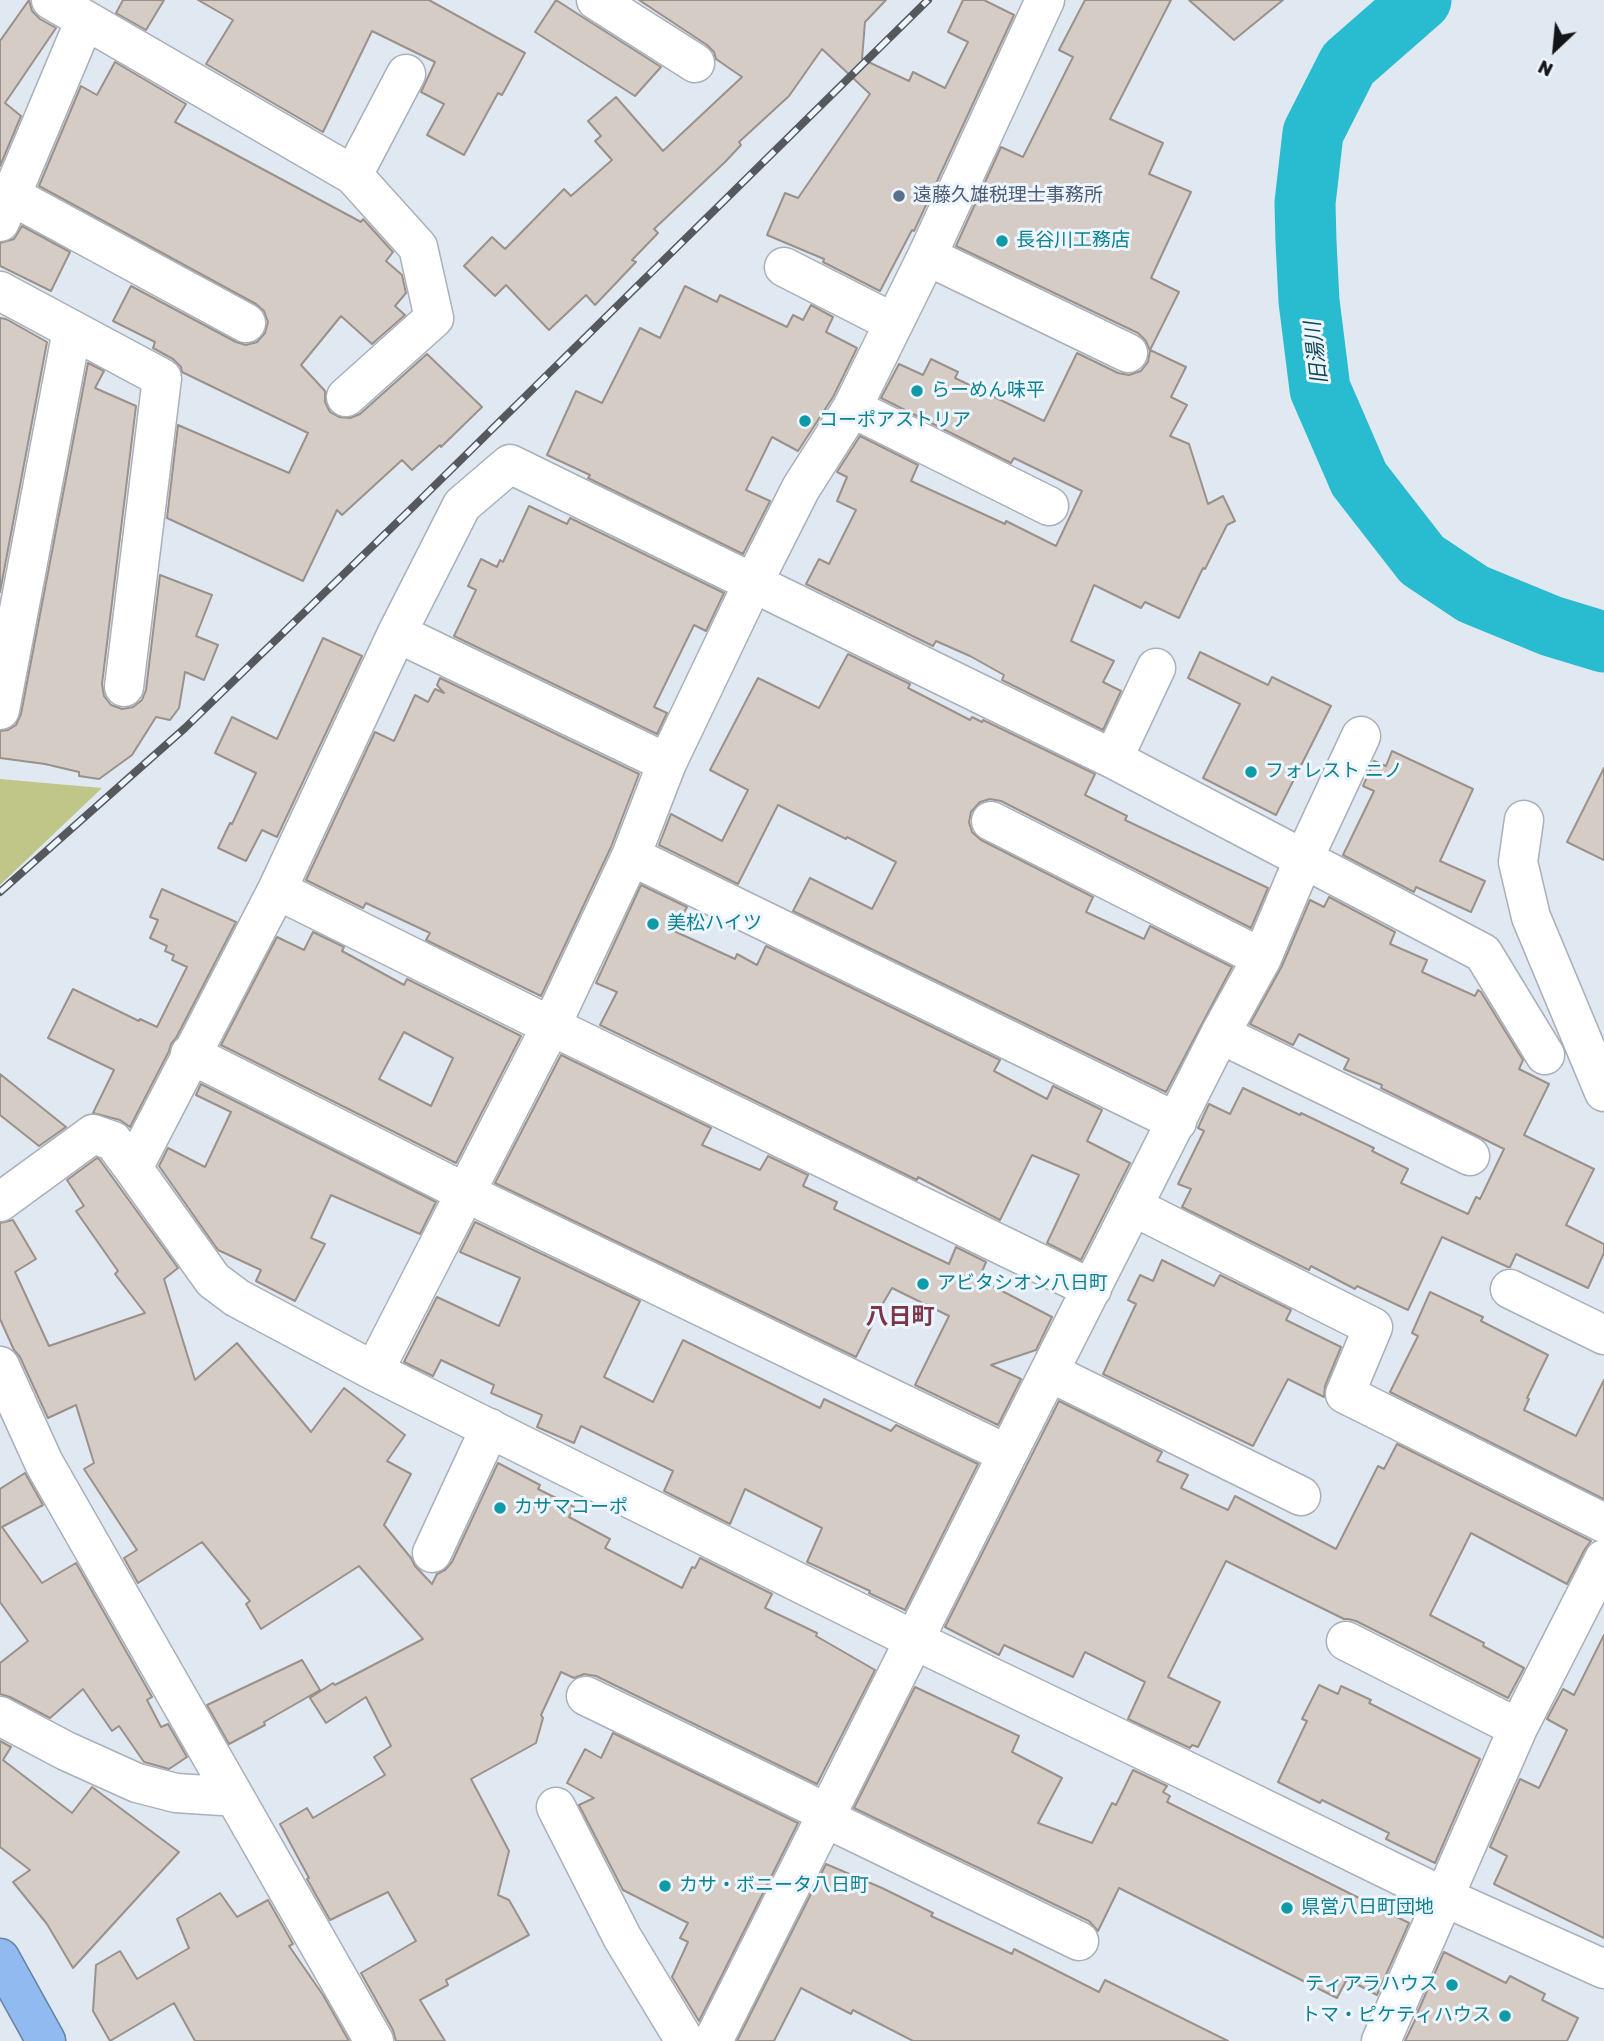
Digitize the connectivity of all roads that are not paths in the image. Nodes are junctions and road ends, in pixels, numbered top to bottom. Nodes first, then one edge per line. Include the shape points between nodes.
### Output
1 (51, 0) edge
2 (596, 0) edge
3 (1045, 0) edge
4 (85, 20) junction
5 (695, 63) dead end
6 (407, 74) dead end
7 (353, 175) junction
8 (6, 209) edge
9 (928, 256) junction
10 (784, 267) dead end
11 (0, 291) edge
12 (246, 323) dead end
13 (894, 323) junction
14 (72, 330) junction
15 (1128, 354) dead end
16 (346, 397) dead end
17 (852, 408) junction
18 (1049, 506) dead end
19 (753, 583) junction
20 (397, 633) junction
21 (1156, 668) dead end
22 (124, 687) dead end
23 (0, 710) edge
24 (1361, 736) dead end
25 (1113, 759) junction
26 (667, 763) junction
27 (1524, 820) dead end
28 (990, 821) dead end
29 (631, 856) junction
30 (1304, 858) junction
31 (276, 890) junction
32 (1262, 957) junction
33 (551, 1026) junction
34 (1220, 1034) junction
35 (190, 1054) junction
36 (1545, 1055) dead end
37 (1604, 1092) edge
38 (1177, 1122) junction
39 (1470, 1156) dead end
40 (133, 1168) junction
41 (466, 1193) junction
42 (0, 1202) edge
43 (1134, 1207) junction
44 (1092, 1289) junction
45 (1510, 1289) dead end
46 (1604, 1335) edge
47 (0, 1366) edge
48 (374, 1371) junction
49 (1049, 1372) junction
50 (490, 1429) junction
51 (1007, 1454) junction
52 (1301, 1496) dead end
53 (1604, 1523) edge
54 (432, 1553) dead end
55 (1604, 1559) edge
56 (914, 1640) junction
57 (1346, 1641) dead end
58 (586, 1696) dead end
59 (0, 1716) edge
60 (1518, 1728) junction
61 (233, 1794) junction
62 (556, 1807) dead end
63 (826, 1815) junction
64 (1444, 1897) junction
65 (1079, 1941) dead end
66 (0, 1958) edge
67 (1604, 1969) edge
68 (46, 2041) edge
69 (374, 2041) edge
70 (685, 2041) edge
71 (713, 2041) edge
72 (1381, 2041) edge

1 - 4 street
2 - 5 street
3 - 9 street
4 - 7 street
4 - 8 street
6 - 7 street
7 - 16 street via 418,247 434,318
8 - 12 street
9 - 13 street
9 - 15 street
10 - 13 street
11 - 14 street
13 - 17 street
14 - 22 street via 162,378
14 - 23 street
17 - 18 street
17 - 19 street via 801,488
19 - 20 street via 510,464 462,505
19 - 25 street
19 - 26 street
20 - 26 street
20 - 31 street
21 - 25 street
24 - 30 street
25 - 30 street
26 - 29 street
27 - 37 street via 1518,862 1531,917
28 - 32 street
29 - 33 street
29 - 38 street
30 - 32 street
30 - 36 street via 1483,953
31 - 33 street
31 - 35 street
32 - 34 street
33 - 41 street
33 - 44 street
34 - 38 street
34 - 39 street
35 - 40 street
35 - 41 street
38 - 43 street
40 - 42 street via 113,1141 93,1134
40 - 48 street via 213,1280 237,1298
41 - 48 street
41 - 51 street
43 - 44 street
43 - 53 street via 1373,1327 1345,1394
44 - 49 street
45 - 46 street
47 - 61 street via 44,1463
48 - 50 street
49 - 51 street
49 - 52 street
50 - 54 street
50 - 56 street
51 - 56 street
55 - 60 street
56 - 63 street
56 - 64 street
57 - 60 street
58 - 63 street
59 - 61 street via 137,1783 176,1793
60 - 64 street
61 - 69 street
62 - 70 street via 622,1937
63 - 65 street
63 - 71 street
64 - 67 street
64 - 72 street
66 - 68 highway

